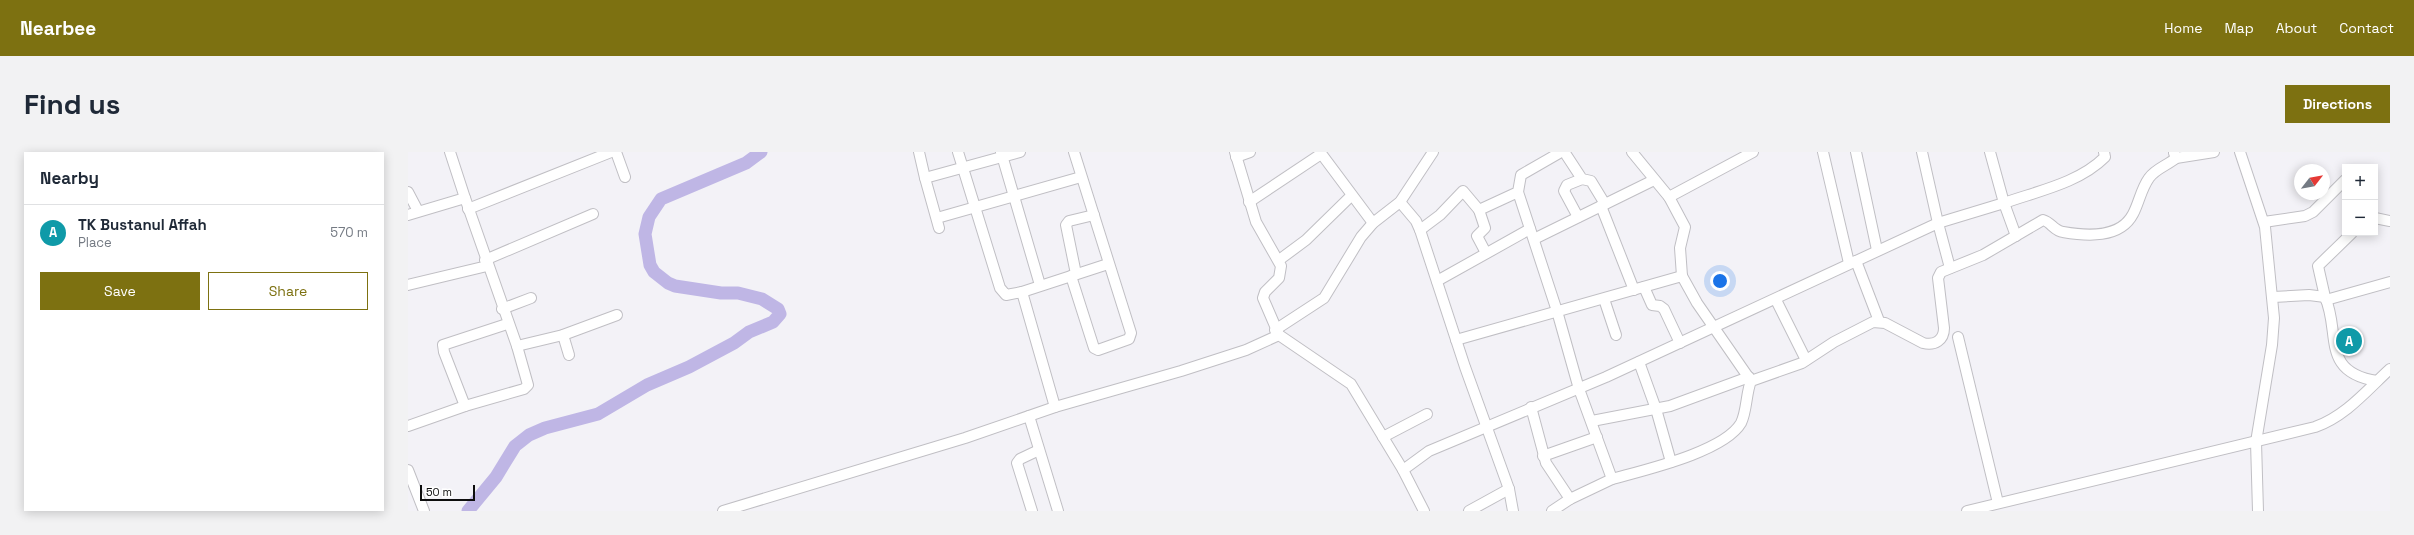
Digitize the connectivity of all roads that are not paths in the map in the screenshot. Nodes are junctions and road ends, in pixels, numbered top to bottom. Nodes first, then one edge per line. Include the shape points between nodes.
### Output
1 (450, 152) edge
2 (610, 152) edge
3 (616, 152) edge
4 (919, 152) edge
5 (958, 152) edge
6 (1020, 152) edge
7 (1074, 152) edge
8 (1250, 152) edge
9 (1433, 152) edge
10 (1632, 152) edge
11 (1753, 152) edge
12 (1823, 152) edge
13 (1856, 152) edge
14 (1922, 152) edge
15 (1990, 152) edge
16 (2115, 152) edge
17 (2214, 152) edge
18 (2240, 152) edge
19 (1320, 153) edge
20 (1001, 154) edge
21 (2105, 154) edge
22 (1236, 155) edge
23 (2175, 155) edge
24 (963, 168) junction
25 (625, 177) dead end
26 (1082, 177) junction
27 (925, 178) junction
28 (1582, 179) junction
29 (1654, 180) junction
30 (2342, 183) edge
31 (408, 192) edge
32 (1518, 192) junction
33 (1351, 196) junction
34 (1014, 197) junction
35 (465, 198) junction
36 (1669, 198) junction
37 (1249, 202) junction
38 (1400, 202) junction
39 (2004, 203) junction
40 (1603, 205) junction
41 (976, 208) junction
42 (468, 209) junction
43 (1479, 210) junction
44 (413, 213) edge
45 (593, 214) dead end
46 (1094, 215) junction
47 (1578, 217) junction
48 (2378, 219) edge
49 (2390, 221) edge
50 (2264, 222) junction
51 (1373, 223) junction
52 (1938, 223) junction
53 (1420, 230) junction
54 (1532, 234) junction
55 (2016, 236) junction
56 (2349, 236) edge
57 (1877, 250) junction
58 (1486, 253) junction
59 (1279, 260) junction
60 (1853, 262) junction
61 (486, 263) junction
62 (1108, 264) junction
63 (1950, 268) junction
64 (1073, 275) junction
65 (1682, 276) junction
66 (1437, 280) junction
67 (2390, 282) edge
68 (408, 285) edge
69 (1040, 285) junction
70 (1639, 288) junction
71 (1022, 292) junction
72 (2272, 297) junction
73 (531, 298) dead end
74 (2325, 298) junction
75 (1604, 299) junction
76 (1776, 300) junction
77 (502, 309) junction
78 (1556, 311) junction
79 (617, 315) dead end
80 (1879, 321) junction
81 (508, 324) junction
82 (1716, 327) junction
83 (1277, 333) junction
84 (563, 335) junction
85 (1616, 335) dead end
86 (1958, 336) dead end
87 (1456, 340) junction
88 (1680, 343) junction
89 (517, 346) junction
90 (569, 355) dead end
91 (1806, 360) junction
92 (1639, 362) junction
93 (2390, 369) edge
94 (1750, 379) junction
95 (2377, 380) junction
96 (1579, 389) junction
97 (465, 406) junction
98 (1055, 407) junction
99 (1531, 407) junction
100 (1656, 409) junction
101 (1427, 414) dead end
102 (1029, 416) junction
103 (1592, 421) junction
104 (408, 426) edge
105 (1486, 426) junction
106 (1383, 437) junction
107 (1597, 437) junction
108 (2253, 442) junction
109 (1039, 450) junction
110 (1543, 456) junction
111 (1671, 462) junction
112 (408, 470) edge
113 (1403, 470) junction
114 (1612, 479) junction
115 (1509, 490) junction
116 (1570, 499) junction
117 (1998, 503) junction
118 (422, 510) edge
119 (723, 511) edge
120 (1032, 511) edge
121 (1058, 511) edge
122 (1424, 511) edge
123 (1469, 511) edge
124 (1513, 511) edge
125 (1552, 511) edge
126 (1967, 511) edge
127 (2258, 511) edge

1 - 35 street
2 - 42 street
3 - 25 street
4 - 27 street
5 - 24 street
6 - 20 street
7 - 26 street
8 - 22 street
9 - 38 street
10 - 29 street
11 - 36 street
12 - 60 street
13 - 57 street
14 - 52 street
15 - 39 street
16 - 21 street
17 - 23 street
18 - 50 street
19 - 33 street
19 - 37 street
20 - 24 street
20 - 34 street
21 - 39 street via 2087,170 2050,188
22 - 37 street
23 - 55 street via 2150,176 2133,214 2126,224 2116,230 2095,234 2065,233 2057,231 2042,220
24 - 27 street
24 - 41 street
26 - 34 street
26 - 46 street
27 - 41 street via 938,223
28 - 32 street via 1565,153 1561,152 1521,175
28 - 40 street via 1591,181
28 - 47 street via 1567,185 1564,191
29 - 36 street
29 - 40 street
30 - 50 street via 2313,212 2304,216
31 - 44 street
32 - 43 street
32 - 54 street
33 - 51 street
33 - 59 street via 1306,240
34 - 41 street
34 - 69 street
35 - 42 street
35 - 44 street
36 - 65 street via 1685,227 1680,253
37 - 59 street via 1260,231
38 - 51 street
38 - 53 street
39 - 52 street
39 - 55 street
40 - 47 street
40 - 70 street
41 - 71 street via 1002,291 1006,295
42 - 61 street
43 - 53 street via 1463,191 1440,215
43 - 58 street via 1485,228 1477,236
45 - 61 street via 570,222
46 - 62 street
46 - 64 street via 1069,221 1066,225
47 - 54 street
48 - 49 street
50 - 72 street
51 - 83 street via 1361,237 1324,298
52 - 57 street
52 - 63 street
53 - 66 street
54 - 58 street
54 - 78 street
55 - 63 street via 1983,255
56 - 74 street via 2318,266
57 - 60 street
58 - 66 street
59 - 83 street via 1282,270 1279,278 1265,292 1263,298
60 - 76 street
60 - 80 street
61 - 68 street
61 - 77 street
62 - 64 street
62 - 64 street via 1131,335 1127,340 1098,350 1094,348
63 - 80 street via 1941,272 1938,278 1944,328 1944,336 1940,340 1929,345 1916,342
64 - 69 street
65 - 70 street
65 - 82 street via 1697,303
66 - 87 street
67 - 74 street
69 - 71 street
70 - 75 street
70 - 88 street via 1652,305 1664,309
71 - 98 street
72 - 74 street via 2309,295
72 - 108 street via 2272,345
73 - 77 street
74 - 95 street via 2334,343 2343,363 2352,375
75 - 78 street
75 - 85 street
76 - 82 street
76 - 91 street
77 - 81 street
78 - 87 street
78 - 96 street
79 - 84 street
80 - 91 street via 1834,342
81 - 89 street
81 - 97 street via 444,345 444,352
82 - 88 street
82 - 94 street
83 - 98 street via 1246,350
83 - 106 street via 1351,384
84 - 89 street
84 - 90 street
86 - 117 street
87 - 105 street
88 - 92 street
89 - 97 street via 527,386
91 - 94 street via 1787,369
92 - 96 street
92 - 100 street
93 - 95 street
94 - 100 street
94 - 111 street via 1741,422 1736,428 1718,442
95 - 108 street via 2350,406 2326,423
96 - 99 street
96 - 103 street
97 - 104 street
98 - 102 street
99 - 105 street
99 - 110 street
100 - 103 street
100 - 111 street
101 - 106 street
102 - 109 street
102 - 119 street via 965,438
103 - 107 street
105 - 113 street via 1429,450
105 - 115 street
106 - 113 street
107 - 110 street
107 - 114 street
108 - 117 street
108 - 127 street
109 - 120 street via 1020,459 1017,464
109 - 121 street
110 - 116 street
111 - 114 street
112 - 118 street
113 - 122 street
114 - 116 street
115 - 123 street
115 - 124 street
116 - 125 street
117 - 126 street

